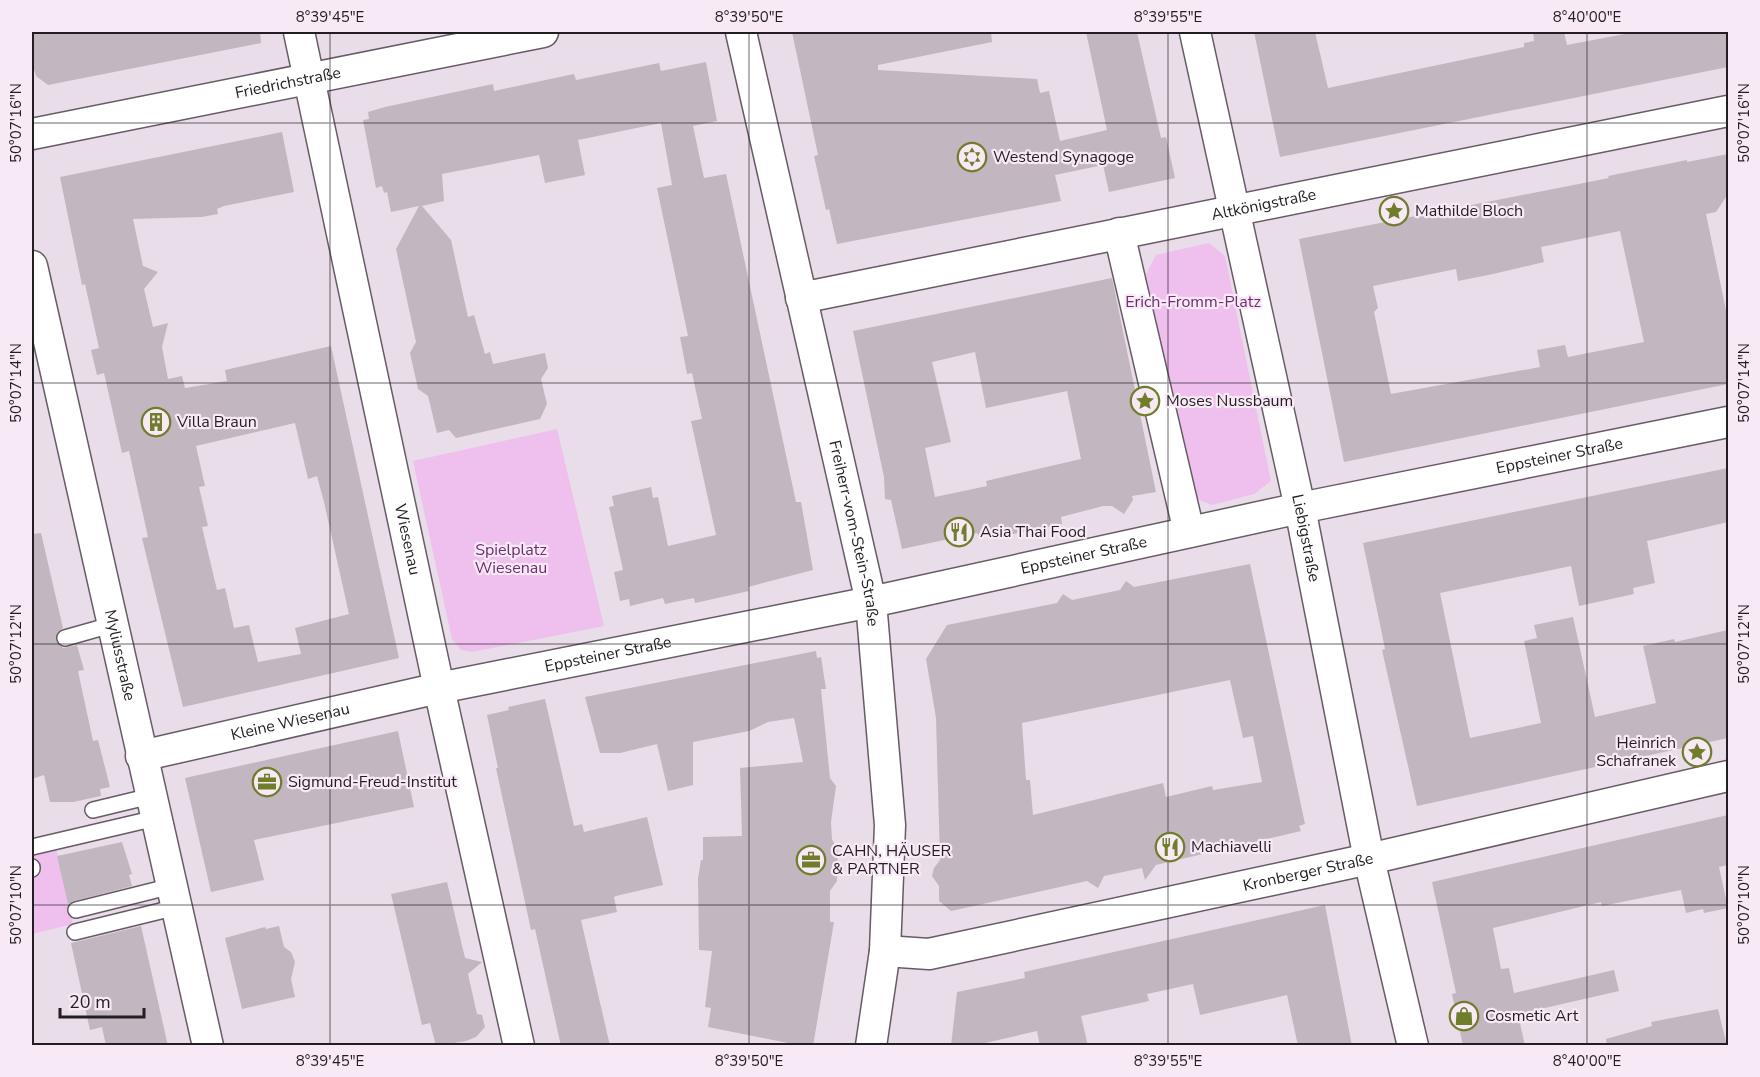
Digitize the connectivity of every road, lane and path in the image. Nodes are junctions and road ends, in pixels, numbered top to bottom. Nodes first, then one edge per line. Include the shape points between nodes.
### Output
1 (299, 32) edge
2 (543, 32) edge
3 (741, 32) edge
4 (1195, 32) edge
5 (309, 79) junction
6 (1728, 111) edge
7 (32, 134) edge
8 (1236, 210) junction
9 (1119, 233) junction
10 (32, 266) edge
11 (801, 298) junction
12 (1728, 422) edge
13 (1300, 508) junction
14 (1189, 532) junction
15 (871, 602) junction
16 (111, 625) junction
17 (65, 638) dead end
18 (439, 688) junction
19 (141, 756) junction
20 (1728, 776) edge
21 (153, 807) junction
22 (93, 810) dead end
23 (32, 847) edge
24 (1369, 859) junction
25 (174, 896) junction
26 (76, 910) dead end
27 (75, 932) dead end
28 (885, 951) junction
29 (208, 1046) edge
30 (519, 1046) edge
31 (872, 1046) edge
32 (1413, 1046) edge

1 - 5 street, Wiesenau
2 - 5 street, Friedrichstraße
3 - 11 street, Freiherr-vom-Stein-Straße
4 - 8 street, Liebigstraße
5 - 7 street, Friedrichstraße
5 - 18 street, Wiesenau
6 - 8 street, Altkönigstraße
8 - 9 street, Altkönigstraße
8 - 13 street, Liebigstraße
9 - 11 street, Altkönigstraße
9 - 14 street
10 - 16 street, Myliusstraße
11 - 15 street, Freiherr-vom-Stein-Straße
12 - 13 street, Eppsteiner Straße
13 - 14 street, Eppsteiner Straße
13 - 24 street, Liebigstraße
14 - 15 street, Eppsteiner Straße
15 - 18 street, Eppsteiner Straße
15 - 28 street, Freiherr-vom-Stein-Straße via 890,825
16 - 17 lane
16 - 19 street, Myliusstraße
18 - 19 street, Kleine Wiesenau
18 - 30 street, Wiesenau
19 - 21 street, Myliusstraße
20 - 24 street, Kronberger Straße
21 - 22 lane
21 - 23 lane
21 - 25 street, Myliusstraße
24 - 28 street, Kronberger Straße via 929,954
24 - 32 street, Liebigstraße
25 - 26 lane
25 - 27 lane
25 - 29 street, Myliusstraße
28 - 31 street, Freiherr-vom-Stein-Straße

